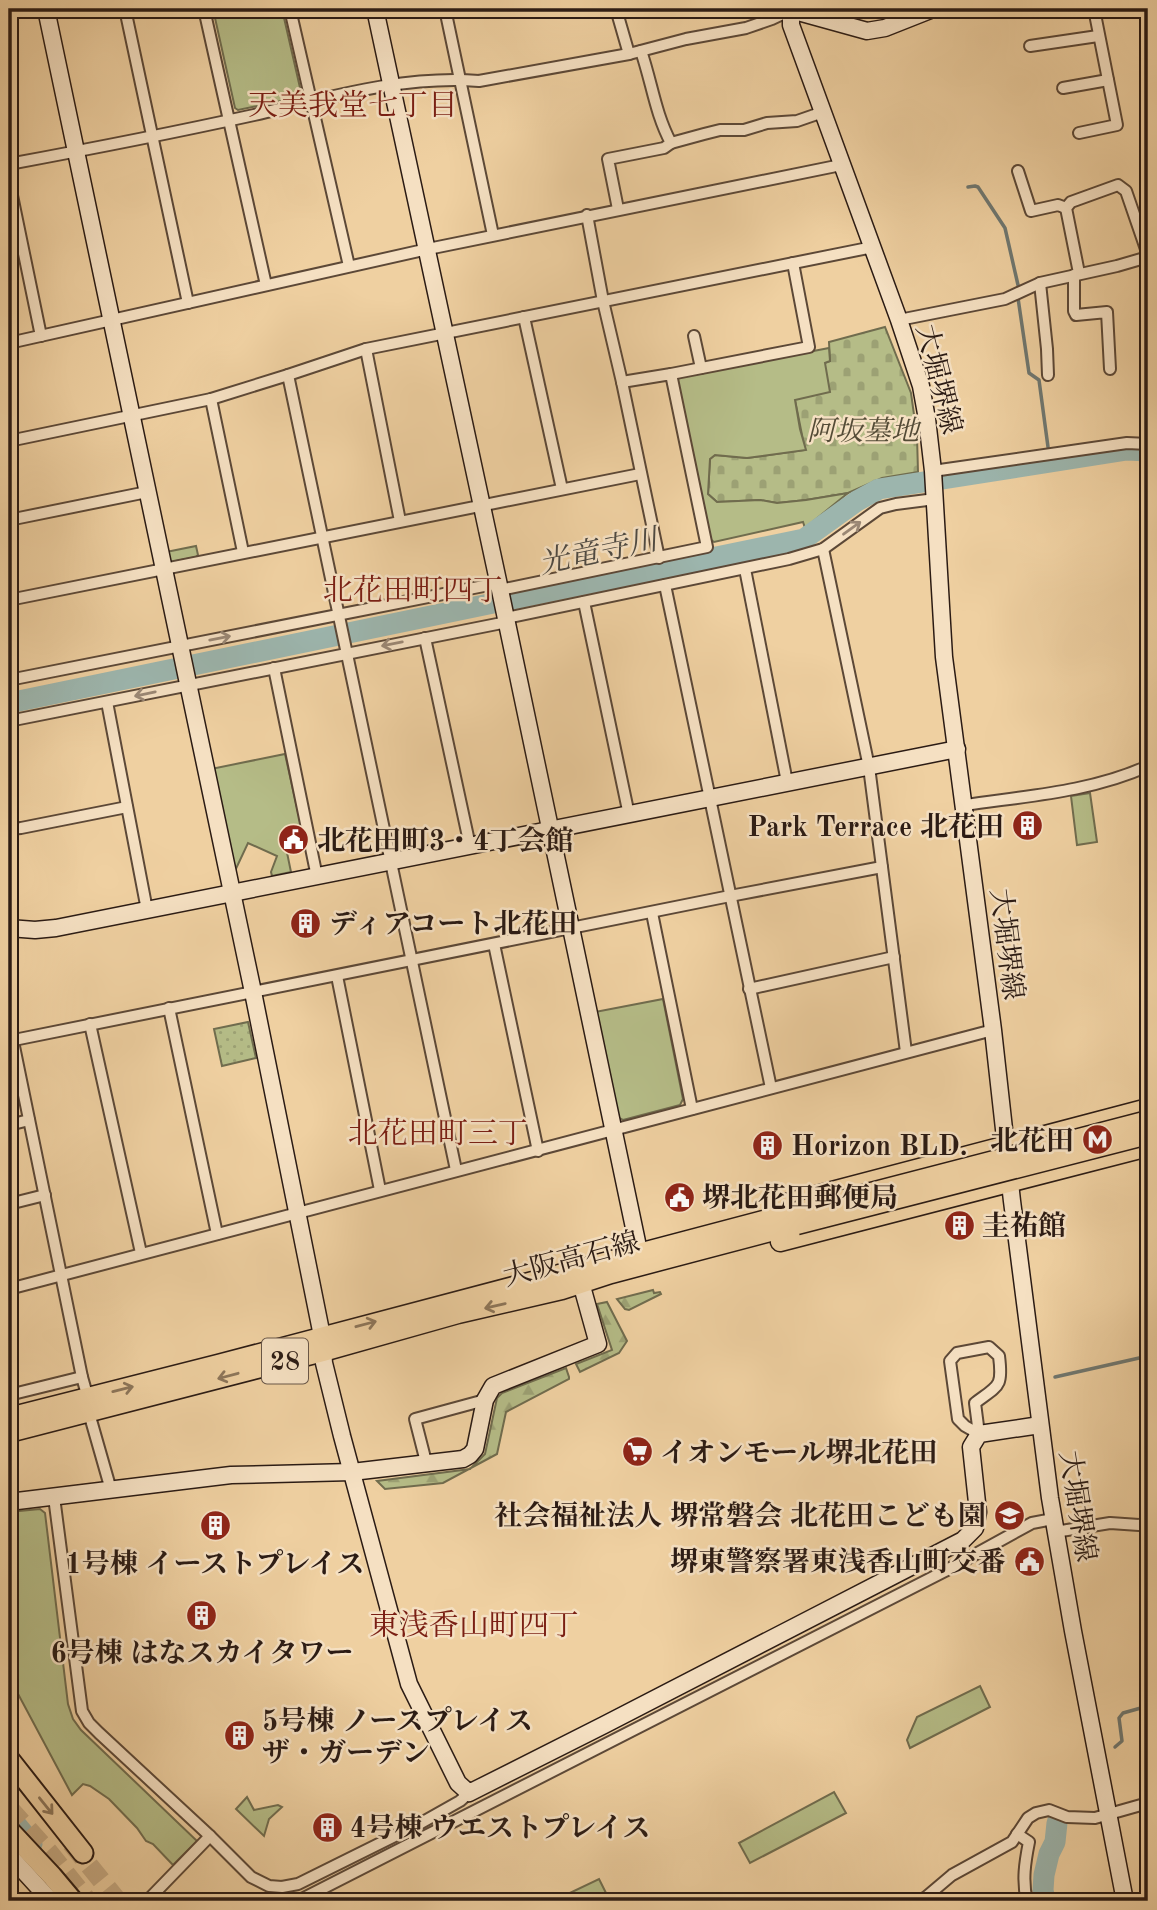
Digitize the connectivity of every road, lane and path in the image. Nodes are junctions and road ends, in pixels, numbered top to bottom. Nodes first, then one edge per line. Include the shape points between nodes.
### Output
1 (46, 9) edge
2 (125, 9) edge
3 (205, 9) edge
4 (290, 9) edge
5 (375, 9) edge
6 (445, 9) edge
7 (616, 9) edge
8 (790, 9) edge
9 (933, 9) edge
10 (1094, 9) edge
11 (1098, 36) junction
12 (1030, 46) dead end
13 (635, 53) junction
14 (460, 79) junction
15 (1108, 80) junction
16 (392, 84) junction
17 (1063, 88) dead end
18 (311, 102) junction
19 (822, 113) junction
20 (229, 120) junction
21 (1079, 133) dead end
22 (152, 136) junction
23 (671, 143) junction
24 (76, 151) junction
25 (9, 164) edge
26 (841, 165) junction
27 (1018, 171) dead end
28 (9, 181) edge
29 (1066, 208) junction
30 (618, 209) junction
31 (587, 215) junction
32 (493, 235) junction
33 (873, 247) junction
34 (428, 248) junction
35 (1148, 256) edge
36 (793, 263) junction
37 (349, 266) junction
38 (1076, 274) junction
39 (1040, 283) junction
40 (266, 285) junction
41 (603, 301) junction
42 (188, 303) junction
43 (524, 317) junction
44 (111, 320) junction
45 (900, 320) junction
46 (445, 333) junction
47 (41, 335) junction
48 (695, 337) dead end
49 (9, 343) edge
50 (366, 349) junction
51 (701, 368) junction
52 (1110, 369) dead end
53 (671, 374) junction
54 (288, 375) junction
55 (1048, 375) dead end
56 (622, 382) junction
57 (211, 398) junction
58 (132, 414) junction
59 (9, 441) edge
60 (1148, 444) edge
61 (640, 474) junction
62 (934, 483) junction
63 (562, 489) junction
64 (147, 492) junction
65 (482, 505) junction
66 (9, 520) edge
67 (400, 521) junction
68 (322, 537) junction
69 (823, 549) junction
70 (243, 552) junction
71 (659, 558) junction
72 (163, 569) junction
73 (744, 569) junction
74 (665, 585) junction
75 (499, 587) junction
76 (9, 600) edge
77 (584, 602) junction
78 (339, 617) junction
79 (506, 618) junction
80 (425, 638) junction
81 (180, 649) junction
82 (347, 653) junction
83 (274, 668) junction
84 (9, 680) edge
85 (188, 685) junction
86 (107, 702) junction
87 (9, 721) edge
88 (957, 749) junction
89 (1148, 766) edge
90 (869, 767) junction
91 (787, 782) junction
92 (709, 798) junction
93 (965, 805) junction
94 (127, 807) junction
95 (629, 815) junction
96 (9, 829) edge
97 (550, 830) junction
98 (470, 846) junction
99 (391, 862) junction
100 (882, 867) junction
101 (317, 877) junction
102 (232, 893) junction
103 (730, 896) junction
104 (148, 910) junction
105 (652, 912) junction
106 (571, 929) junction
107 (9, 931) edge
108 (494, 944) junction
109 (894, 957) junction
110 (411, 960) junction
111 (337, 976) junction
112 (749, 989) junction
113 (253, 992) junction
114 (169, 1009) junction
115 (9, 1022) edge
116 (90, 1024) junction
117 (993, 1030) junction
118 (11, 1040) edge
119 (906, 1052) junction
120 (771, 1088) junction
121 (1148, 1108) edge
122 (692, 1110) junction
123 (29, 1120) junction
124 (1148, 1120) edge
125 (9, 1125) edge
126 (614, 1131) junction
127 (1148, 1135) edge
128 (1007, 1144) junction
129 (1148, 1147) edge
130 (538, 1151) junction
131 (456, 1170) junction
132 (1010, 1182) junction
133 (380, 1190) junction
134 (45, 1195) junction
135 (9, 1204) edge
136 (297, 1212) junction
137 (796, 1218) junction
138 (217, 1234) junction
139 (636, 1242) junction
140 (141, 1253) junction
141 (62, 1275) junction
142 (558, 1283) junction
143 (9, 1289) edge
144 (583, 1290) junction
145 (322, 1344) junction
146 (82, 1377) junction
147 (9, 1395) edge
148 (485, 1400) junction
149 (89, 1406) junction
150 (9, 1417) edge
151 (1040, 1425) junction
152 (9, 1433) edge
153 (979, 1434) junction
154 (426, 1462) junction
155 (352, 1472) junction
156 (111, 1490) junction
157 (54, 1497) junction
158 (9, 1502) edge
159 (1148, 1522) edge
160 (1054, 1525) junction
161 (9, 1759) edge
162 (469, 1793) junction
163 (1148, 1803) edge
164 (1109, 1815) junction
165 (9, 1830) edge
166 (1017, 1835) junction
167 (210, 1836) junction
168 (83, 1853) tunnel mouth
169 (9, 1855) edge
170 (51, 1901) edge
171 (73, 1901) edge
172 (148, 1901) edge
173 (298, 1901) edge
174 (919, 1901) edge
175 (1027, 1901) edge
176 (1125, 1901) edge

1 - 24 street
2 - 22 street
3 - 20 street
4 - 18 street
5 - 16 street
6 - 14 street
7 - 13 street
8 - 9 street via 867,31
8 - 13 street via 747,28
8 - 19 street, 大堀堺線 via 791,26
10 - 11 street
11 - 12 street
11 - 15 street
13 - 14 street via 478,81
13 - 23 street via 648,69 661,124
14 - 16 street
14 - 32 street
15 - 17 street
15 - 21 street via 1117,125
16 - 18 street
16 - 34 street
18 - 20 street
18 - 37 street
19 - 23 street
19 - 26 street, 大堀堺線
20 - 22 street
20 - 40 street
22 - 24 street
22 - 42 street
23 - 30 street via 608,159
24 - 25 street
24 - 44 street
26 - 30 street
26 - 33 street, 大堀堺線
27 - 29 street via 1031,211 1058,205
28 - 47 street
29 - 35 street via 1071,202 1118,186 1126,191
29 - 38 street
30 - 31 street
31 - 32 street
31 - 41 street
32 - 34 street
33 - 36 street
33 - 45 street, 大堀堺線
34 - 37 street
34 - 46 street
35 - 38 street
36 - 41 street
36 - 51 street via 809,347
37 - 40 street
38 - 39 street
38 - 52 street via 1076,315 1107,312
39 - 45 street via 1005,299
39 - 55 street
40 - 42 street
41 - 43 street
41 - 56 street
42 - 44 street
43 - 46 street
43 - 63 street
44 - 47 street
44 - 58 street
45 - 62 street, 大堀堺線 via 921,386
46 - 50 street
46 - 65 street
47 - 49 street
48 - 51 street
50 - 54 street
50 - 67 street
51 - 53 street
53 - 56 street
53 - 71 street via 707,547
54 - 57 street
54 - 68 street
56 - 61 street
57 - 58 street
57 - 70 street
58 - 59 street
58 - 64 street
60 - 62 street via 1127,443
61 - 63 street
61 - 71 street
69 -> 62 street via 880,508
62 - 88 street, 大堀堺線 via 944,657
63 - 65 street
64 - 66 street
64 - 72 street
65 - 67 street
65 - 75 street
67 - 68 street
68 - 70 street
68 - 78 street
69 - 73 street
69 - 90 street
70 - 72 street
71 - 75 street
72 - 76 street
72 - 81 street
73 - 74 street
73 - 91 street
74 - 77 street
74 - 92 street
75 - 78 street
75 - 79 street
77 - 79 street
77 - 95 street
81 -> 78 street
78 - 82 street
79 - 80 street
79 - 97 street
80 -> 82 street
80 - 98 street
81 - 84 street
81 - 85 street
82 - 83 street
82 - 99 street
83 - 85 street
83 - 101 street
85 -> 86 street
85 - 102 street
86 - 87 street
86 - 94 street
88 - 90 street
88 - 93 street, 大堀堺線
89 - 93 street via 1070,789
90 - 91 street
90 - 100 street
91 - 92 street
92 - 95 street
92 - 103 street
93 - 117 street, 大堀堺線
94 - 96 street
94 - 104 street
95 - 97 street
97 - 98 street
97 - 106 street
98 - 99 street
99 - 101 street
99 - 110 street
100 - 103 street
100 - 109 street
101 - 102 street
102 - 104 street
102 - 113 street
103 - 105 street
103 - 112 street
104 - 107 street via 56,928
105 - 106 street
105 - 122 street
106 - 108 street
106 - 126 street
108 - 110 street
108 - 130 street
109 - 112 street
109 - 119 street
110 - 111 street
110 - 131 street
111 - 113 street
111 - 133 street
112 - 120 street
113 - 114 street
113 - 136 street
114 - 116 street
114 - 138 street
115 - 118 street
116 - 118 street
116 - 140 street
117 - 119 street
117 - 128 street, 大堀堺線
118 - 123 street
119 - 120 street
120 - 122 street
121 - 128 main road
122 - 126 street
123 - 125 street
123 - 134 street
124 - 137 main road, 大阪高石線 / 28, bridge
126 - 130 street
126 - 139 street
127 - 137 main road, 大阪高石線 / 28, bridge
128 - 132 street, 大堀堺線
128 - 139 main road
129 - 132 main road
130 - 131 street
131 - 133 street
132 - 144 main road
132 - 151 street, 大堀堺線
133 - 136 street
134 - 135 street
134 - 141 street
136 - 138 street
136 - 145 street
137 - 142 main road, 大阪高石線 / 28
138 - 140 street
139 - 142 main road
140 - 141 street
141 - 143 street
141 - 146 street
142 - 144 main road
142 - 145 main road, 大阪高石線 / 28
144 - 148 street via 598,1344 498,1383
145 - 149 main road, 大阪高石線 / 28
145 - 155 street
146 - 147 street
146 - 149 street
148 - 154 street via 470,1455
148 - 154 street via 415,1419
149 - 150 main road, 大阪高石線 / 28
149 - 152 main road, 大阪高石線 / 28
149 - 156 street
151 - 153 street
151 - 160 street, 大堀堺線
153 - 153 street via 958,1419 950,1361 957,1353 989,1347 999,1356 1002,1377 997,1387 975,1403
153 - 162 street via 971,1447 978,1512 975,1528 964,1539
154 - 155 street
155 - 156 street via 231,1475
155 - 162 street via 409,1684 458,1783
156 - 157 street
157 - 158 street
157 - 167 street via 82,1711 99,1733
159 - 160 street
160 - 164 street, 大堀堺線
160 - 173 street via 1032,1523
161 -> 168 highway
162 - 167 street via 309,1880 282,1887 251,1877
163 - 164 street
164 - 166 street via 1086,1819 1049,1810 1028,1818
164 - 176 street, 大堀堺線
165 - 171 highway
166 - 174 street
166 - 175 street via 1029,1842 1024,1865
167 - 172 street
169 - 170 street

